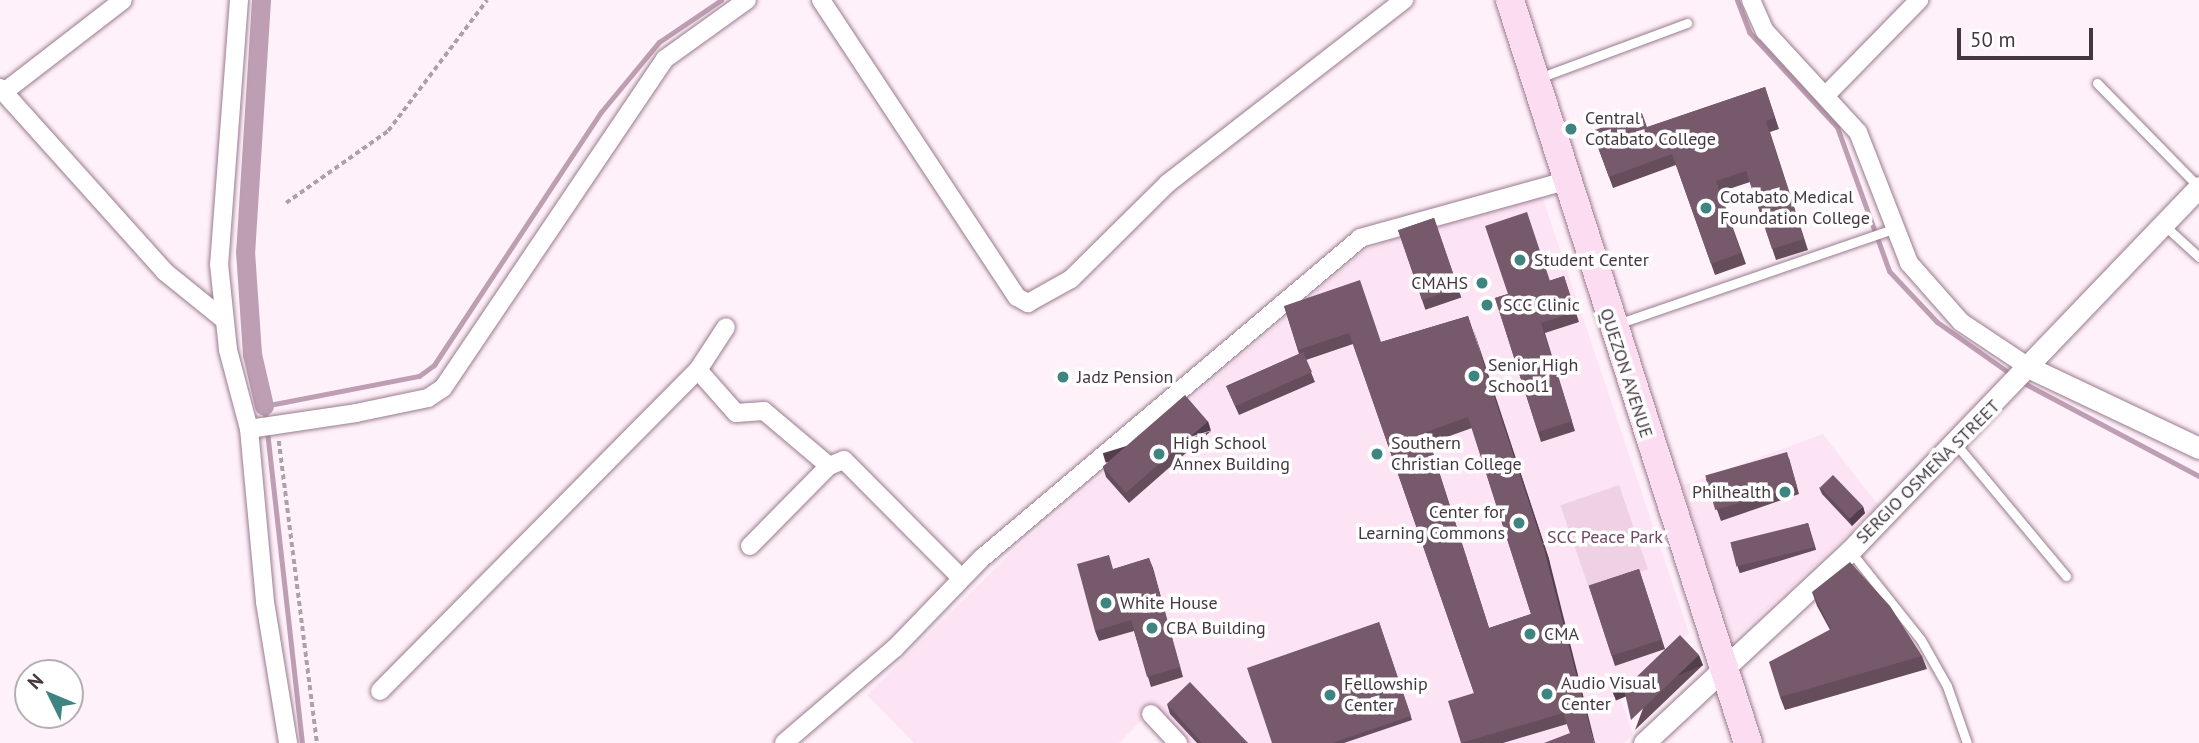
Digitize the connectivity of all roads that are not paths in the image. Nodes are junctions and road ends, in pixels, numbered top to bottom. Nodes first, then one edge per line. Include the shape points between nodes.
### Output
1 (123, 0) edge
2 (239, 0) edge
3 (747, 0) edge
4 (821, 0) edge
5 (1404, 0) edge
6 (1510, 0) edge
7 (1751, 0) edge
8 (1919, 0) edge
9 (1687, 23) dead end
10 (1534, 80) junction
11 (2096, 83) dead end
12 (2, 90) edge
13 (1827, 94) junction
14 (1566, 181) junction
15 (2199, 187) edge
16 (2165, 226) junction
17 (1888, 231) junction
18 (2199, 257) edge
19 (223, 319) junction
20 (1612, 326) junction
21 (726, 327) dead end
22 (2030, 369) junction
23 (698, 370) junction
24 (249, 429) junction
25 (1956, 444) junction
26 (2199, 448) edge
27 (829, 466) junction
28 (750, 546) dead end
29 (1850, 551) junction
30 (2066, 576) dead end
31 (961, 578) junction
32 (1724, 667) junction
33 (380, 691) dead end
34 (1152, 714) dead end
35 (288, 743) edge
36 (784, 743) edge
37 (1178, 743) edge
38 (1644, 743) edge
39 (1748, 743) edge
40 (1967, 743) edge

1 - 12 street
2 - 19 street via 219,264
3 - 24 street via 665,59 454,379 428,398
4 - 5 street via 1017,297 1028,303 1071,279 1168,183
6 - 10 main road, QUEZON AVENUE
7 - 13 street via 1765,31
8 - 13 street
9 - 10 lane
10 - 14 main road, QUEZON AVENUE
11 - 15 lane
12 - 19 street via 164,272
13 - 17 street via 1869,154
14 - 20 main road, QUEZON AVENUE
14 - 31 street via 1360,238
15 - 16 street, SERGIO OSMEÑA STREET
16 - 18 lane
16 - 22 street, SERGIO OSMEÑA STREET
17 - 20 lane
17 - 22 street via 1909,263 1961,322
19 - 24 street
20 - 32 main road, QUEZON AVENUE
21 - 23 street
22 - 25 street, SERGIO OSMEÑA STREET
22 - 26 street
23 - 27 street via 736,413 764,411
23 - 33 street
24 - 35 street via 265,601
25 - 29 street, SERGIO OSMEÑA STREET
25 - 30 lane
27 - 28 street
27 - 31 street via 844,460 856,466
29 - 32 street, SERGIO OSMEÑA STREET
29 - 40 lane via 1921,640 1947,686
31 - 36 street via 895,648
32 - 38 street, SERGIO OSMEÑA STREET
32 - 39 main road, QUEZON AVENUE
34 - 37 street

